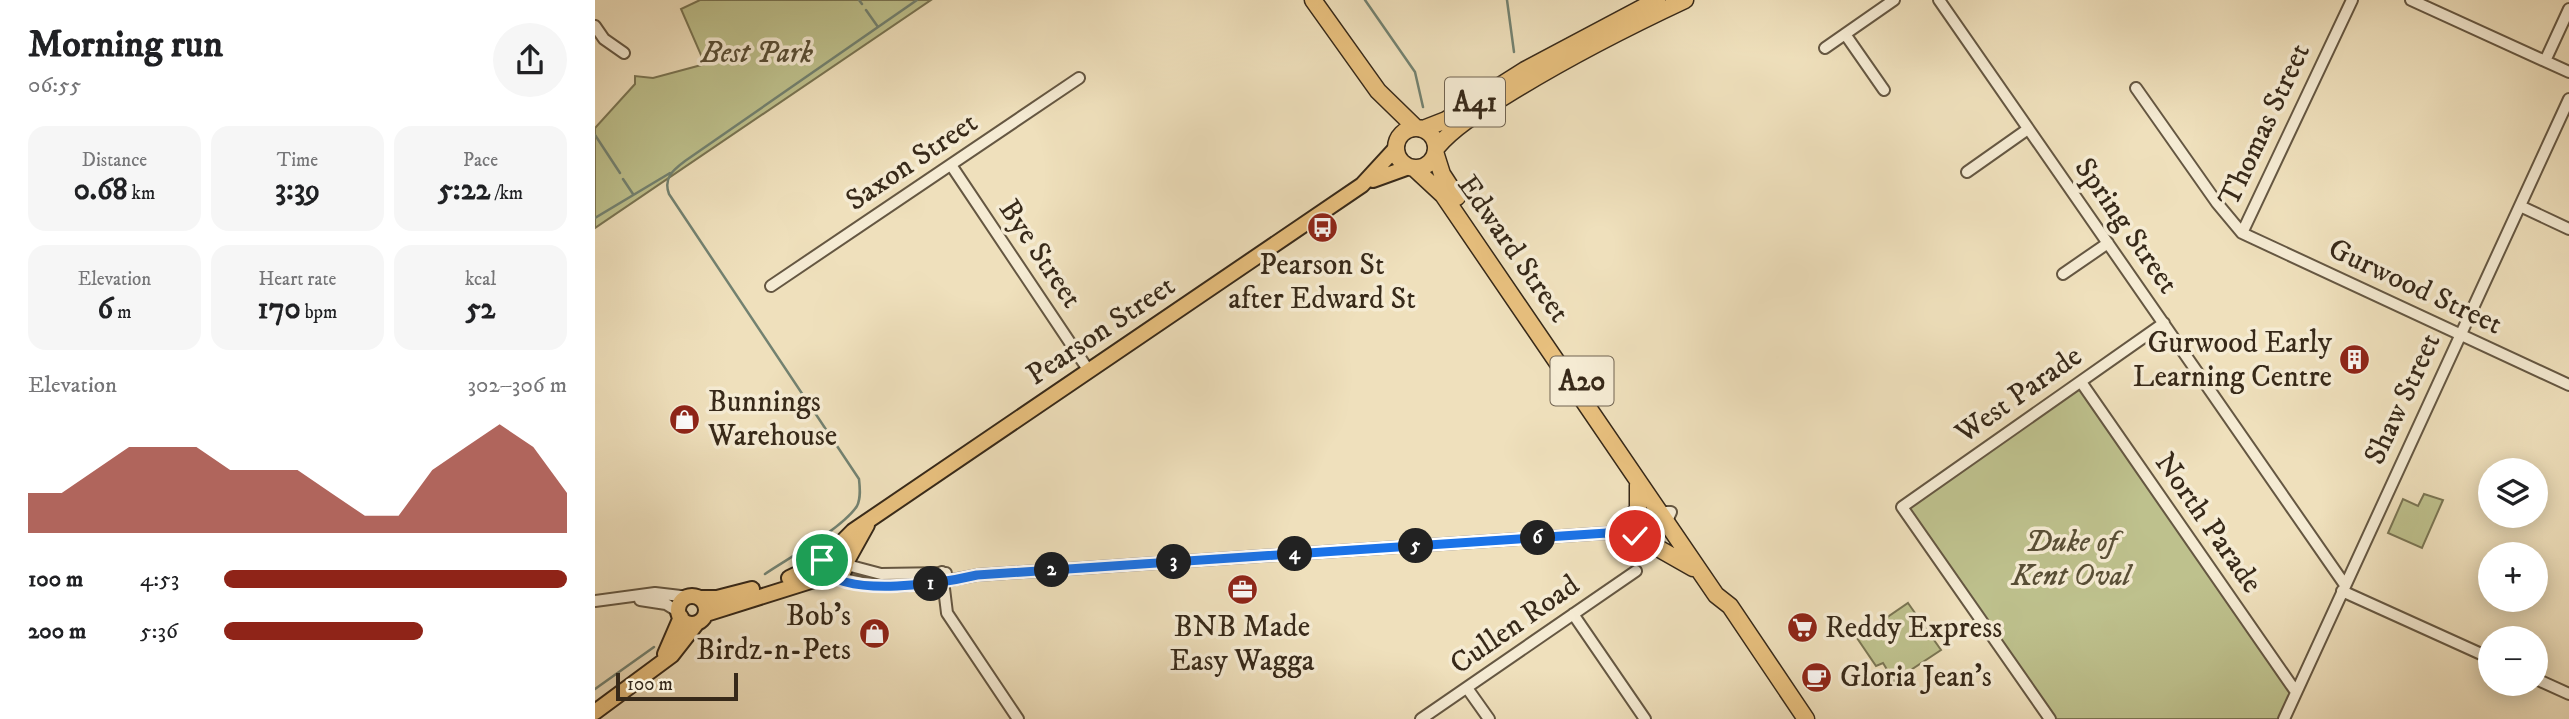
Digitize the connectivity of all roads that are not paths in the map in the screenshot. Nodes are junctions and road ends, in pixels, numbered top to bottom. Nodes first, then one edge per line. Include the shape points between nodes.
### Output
1 (1313, 0) edge
2 (1657, 0) edge
3 (1685, 0) edge
4 (1894, 0) edge
5 (1939, 0) edge
6 (2352, 0) edge
7 (2411, 0) edge
8 (2569, 9) edge
9 (595, 26) edge
10 (1845, 34) junction
11 (1825, 48) dead end
12 (624, 53) dead end
13 (2545, 61) junction
14 (2569, 72) edge
15 (1079, 78) dead end
16 (2136, 88) dead end
17 (1884, 90) dead end
18 (1378, 91) junction
19 (2569, 99) edge
20 (1420, 128) junction
21 (2028, 129) junction
22 (1397, 145) junction
23 (1436, 151) junction
24 (951, 165) junction
25 (1412, 168) junction
26 (1966, 172) dead end
27 (1362, 185) junction
28 (2520, 206) junction
29 (2569, 229) edge
30 (2242, 233) junction
31 (2108, 243) junction
32 (2063, 274) dead end
33 (771, 286) dead end
34 (2164, 323) junction
35 (2459, 335) junction
36 (1089, 371) junction
37 (2081, 382) junction
38 (2569, 385) edge
39 (1635, 477) junction
40 (1666, 516) junction
41 (869, 521) junction
42 (1615, 533) junction
43 (827, 557) junction
44 (847, 563) junction
45 (1636, 571) dead end
46 (1701, 573) junction
47 (832, 576) junction
48 (942, 578) junction
49 (2344, 588) junction
50 (694, 597) junction
51 (630, 598) junction
52 (595, 601) edge
53 (1730, 606) junction
54 (1573, 614) junction
55 (680, 615) junction
56 (701, 618) junction
57 (2478, 652) edge
58 (662, 662) junction
59 (2548, 684) edge
60 (1467, 688) junction
61 (2296, 692) junction
62 (2569, 694) edge
63 (595, 712) edge
64 (1018, 719) edge
65 (1421, 719) edge
66 (1489, 719) edge
67 (1645, 719) edge
68 (1807, 719) edge
69 (2050, 719) edge
70 (2284, 719) edge

1 - 18 highway, A20
2 - 20 highway, A41 via 1525,70 1446,120
3 - 23 highway, A41 via 1530,80 1462,123
4 - 10 street
5 - 21 street, Spring Street
6 - 30 street, Thomas Street
7 - 13 street
8 - 13 street
9 - 12 street via 604,40
10 - 11 street
10 - 17 street
13 - 14 street
15 - 24 street, Saxon Street
16 - 30 street
18 - 20 highway, A20
18 - 22 highway, A20
19 - 28 street, Shaw Street
20 - 22 highway, A41 via 1405,131
20 - 23 highway, A20 via 1431,134
21 - 26 street
21 - 31 street, Spring Street
22 - 25 highway, A20 via 1400,159
22 - 27 main road, Pearson Street
23 - 25 highway, A41 via 1427,164
23 - 40 highway, Edward Street / A20 via 1448,184
24 - 33 street, Saxon Street
24 - 36 street, Bye Street
25 - 27 main road, Pearson Street
25 - 39 highway, Edward Street / A20 via 1443,195
27 - 36 main road, Pearson Street
28 - 29 street
28 - 35 street, Shaw Street
30 - 35 street, Gurwood Street
31 - 32 street
31 - 34 street, Spring Street
34 - 37 street, West Parade
34 - 49 street, Spring Street
35 - 38 street, Gurwood Street
35 - 49 street, Shaw Street
36 - 41 main road, Pearson Street
37 - 61 street, North Parade
37 - 69 street, West Parade via 1902,507
39 - 40 highway, Edward Street / A20
39 - 42 highway via 1641,497 1639,510
40 - 42 street via 1635,536
40 - 46 highway, Edward Street / A20
40 - 53 highway, Edward Street / A20 via 1725,590
41 - 43 main road, Pearson Street
41 - 44 main road, Pearson Street
42 - 46 highway via 1656,547
42 - 48 street
43 - 44 main road via 843,555
43 - 47 main road via 823,570
43 - 50 main road, Pearson Street via 802,574 773,583 717,597
44 - 47 main road via 841,575
44 - 48 street via 881,574
45 - 54 street, Cullen Road
46 - 53 highway, Edward Street / A20
47 - 48 street via 880,586
47 - 56 main road
48 - 64 street via 944,602 954,625
49 - 57 street
49 - 61 street, Shaw Street
50 - 51 street via 668,593
50 - 55 main road via 682,601
50 - 56 main road via 706,607
51 - 52 street
51 - 55 street via 666,604
53 - 68 highway, Edward Street / A20
54 - 60 street, Cullen Road
54 - 67 street
55 - 56 main road via 688,623
55 - 58 main road
56 - 58 main road
58 - 63 main road
59 - 62 street
60 - 65 street, Cullen Road
60 - 66 street
61 - 70 street, Shaw Street

